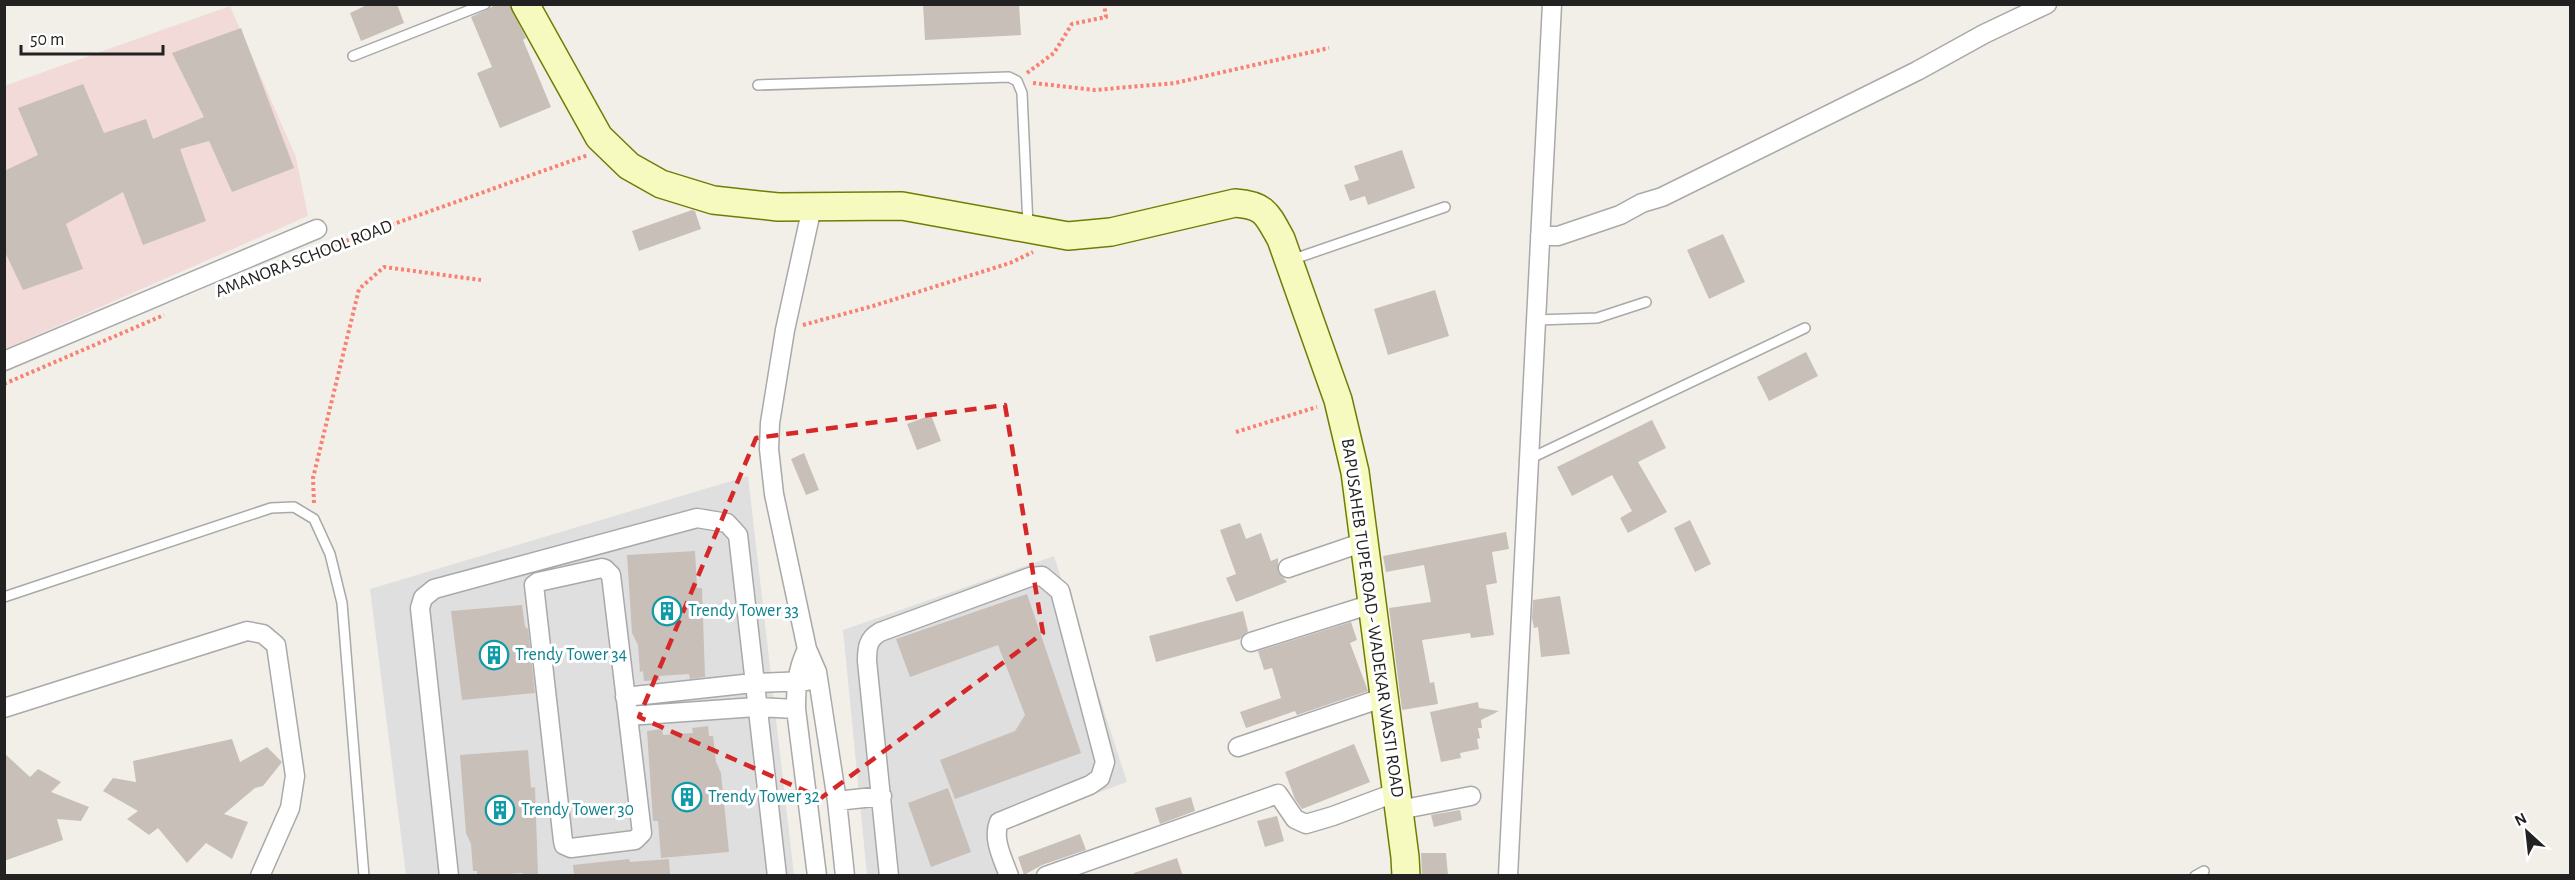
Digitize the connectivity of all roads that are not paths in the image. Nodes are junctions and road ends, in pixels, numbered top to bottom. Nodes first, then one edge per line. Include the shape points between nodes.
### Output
1 (485, 4) edge
2 (525, 4) edge
3 (1552, 4) edge
4 (2047, 4) edge
5 (353, 56) dead end
6 (758, 85) dead end
7 (812, 207) junction
8 (1445, 207) dead end
9 (317, 229) dead end
10 (1028, 229) junction
11 (1540, 236) junction
12 (1288, 261) junction
13 (1646, 302) dead end
14 (1536, 320) junction
15 (1805, 328) dead end
16 (4, 362) edge
17 (1529, 459) junction
18 (1364, 542) junction
19 (1288, 568) dead end
20 (4, 597) edge
21 (1372, 604) junction
22 (1251, 642) dead end
23 (807, 649) junction
24 (795, 681) junction
25 (818, 681) junction
26 (753, 684) junction
27 (626, 697) junction
28 (1384, 697) junction
29 (756, 707) junction
30 (4, 708) edge
31 (796, 709) junction
32 (628, 716) junction
33 (1238, 747) dead end
34 (1471, 795) dead end
35 (882, 796) junction
36 (837, 801) junction
37 (1398, 801) junction
38 (260, 876) edge
39 (364, 876) edge
40 (449, 876) edge
41 (777, 876) edge
42 (817, 876) edge
43 (845, 876) edge
44 (889, 876) edge
45 (1009, 876) edge
46 (1046, 876) edge
47 (1406, 876) edge
48 (1508, 876) edge

1 - 5 lane
2 - 7 street, BAPUSAHEB TUPE ROAD - WADEKAR WASTI ROAD via 593,127 608,148 629,166 661,184 713,200
3 - 11 street
4 - 11 street via 1662,197 1558,236
6 - 10 lane via 1009,77 1017,81 1022,93
7 - 10 street, BAPUSAHEB TUPE ROAD - WADEKAR WASTI ROAD via 902,206
7 - 23 street via 785,330 769,449 774,494
8 - 12 lane
9 - 16 street, AMANORA SCHOOL ROAD
10 - 12 street, BAPUSAHEB TUPE ROAD - WADEKAR WASTI ROAD via 1068,236 1111,232 1234,203 1253,204 1268,216
11 - 14 street
12 - 18 street, BAPUSAHEB TUPE ROAD - WADEKAR WASTI ROAD via 1338,400 1355,472
13 - 14 lane via 1597,318
14 - 17 street
15 - 17 lane
17 - 48 street
18 - 19 street
18 - 21 street, BAPUSAHEB TUPE ROAD - WADEKAR WASTI ROAD
20 - 39 lane via 271,508 294,507 314,519 330,554 342,603
21 - 22 street
21 - 28 street, BAPUSAHEB TUPE ROAD - WADEKAR WASTI ROAD
23 - 24 street
23 - 25 street
24 - 25 street
24 - 26 street
24 - 31 street
25 - 36 street
26 - 27 street
26 - 29 street
26 - 40 street via 738,535 727,523 711,518 697,518 427,593 420,608
27 - 32 street
27 - 32 street via 608,571 602,568 536,583 566,847 635,840 641,836
28 - 33 street
28 - 37 street, BAPUSAHEB TUPE ROAD - WADEKAR WASTI ROAD
29 - 31 street
29 - 32 street
29 - 41 street
30 - 38 street via 247,631 263,633 276,645 295,777 290,808
31 - 42 street
34 - 37 street
35 - 36 street
35 - 44 street
35 - 45 street via 867,661 871,638 1030,577 1042,576 1060,591 1105,762 1100,778 1090,785 999,822 995,831 997,843
36 - 43 street
37 - 46 street via 1306,824 1295,819 1278,794
37 - 47 street, BAPUSAHEB TUPE ROAD - WADEKAR WASTI ROAD

